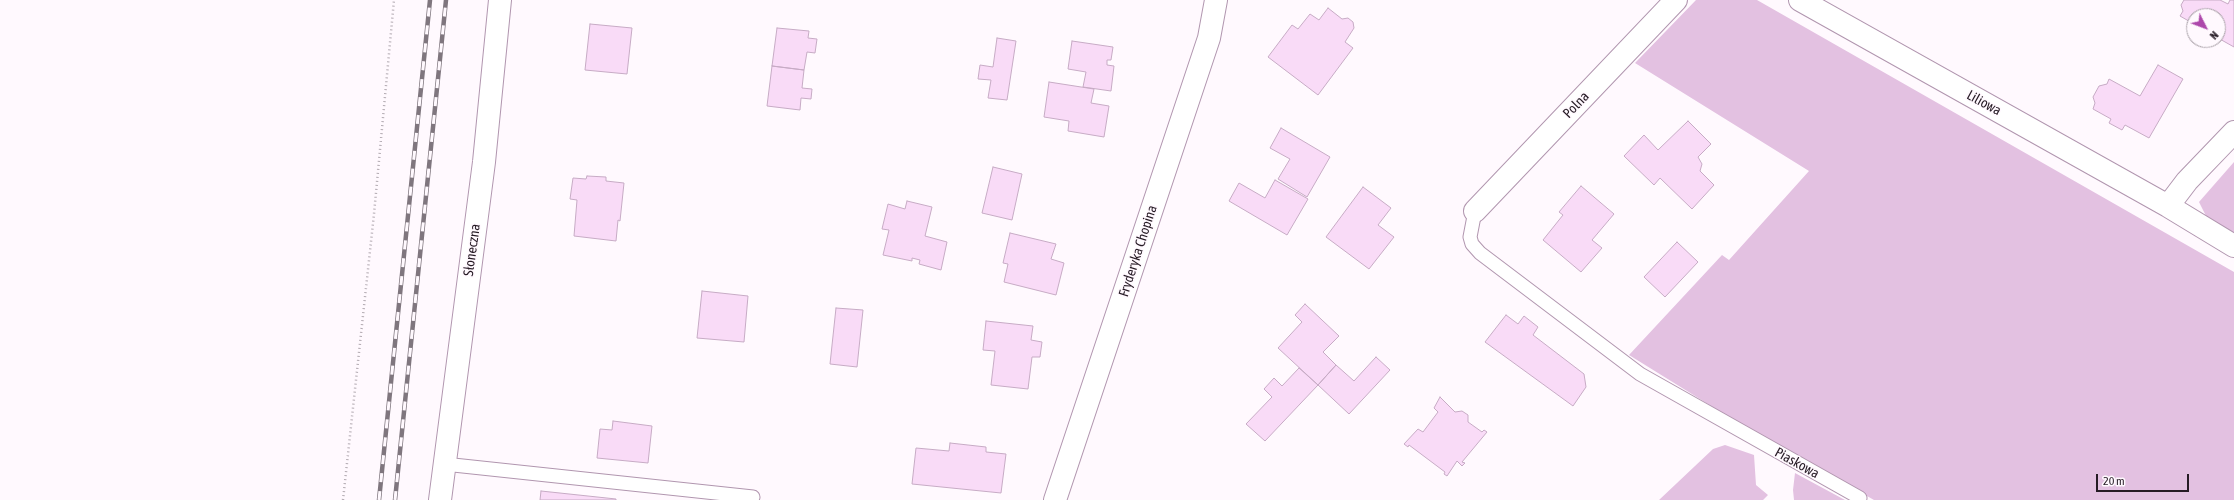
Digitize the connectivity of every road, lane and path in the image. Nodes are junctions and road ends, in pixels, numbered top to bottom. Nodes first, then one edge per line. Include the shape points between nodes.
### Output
1 (394, 0) edge
2 (500, 0) edge
3 (1216, 0) edge
4 (1676, 0) edge
5 (1800, 0) edge
6 (2234, 132) edge
7 (2168, 206) junction
8 (1475, 211) joint
9 (2234, 246) edge
10 (444, 464) junction
11 (753, 497) dead end
12 (1860, 498) dead end
13 (343, 500) edge
14 (440, 500) edge
15 (1054, 500) edge

1 - 13 path
2 - 10 street, Słoneczna via 484,162
3 - 15 street, Fryderyka Chopina via 1209,38
4 - 8 street, Polna
5 - 7 street, Liliowa
6 - 7 street via 2187,181
7 - 9 street, Liliowa
8 - 12 lane, Piaskowa via 1470,237 1472,244 1483,255 1640,374
10 - 11 lane
10 - 14 street, Słoneczna

